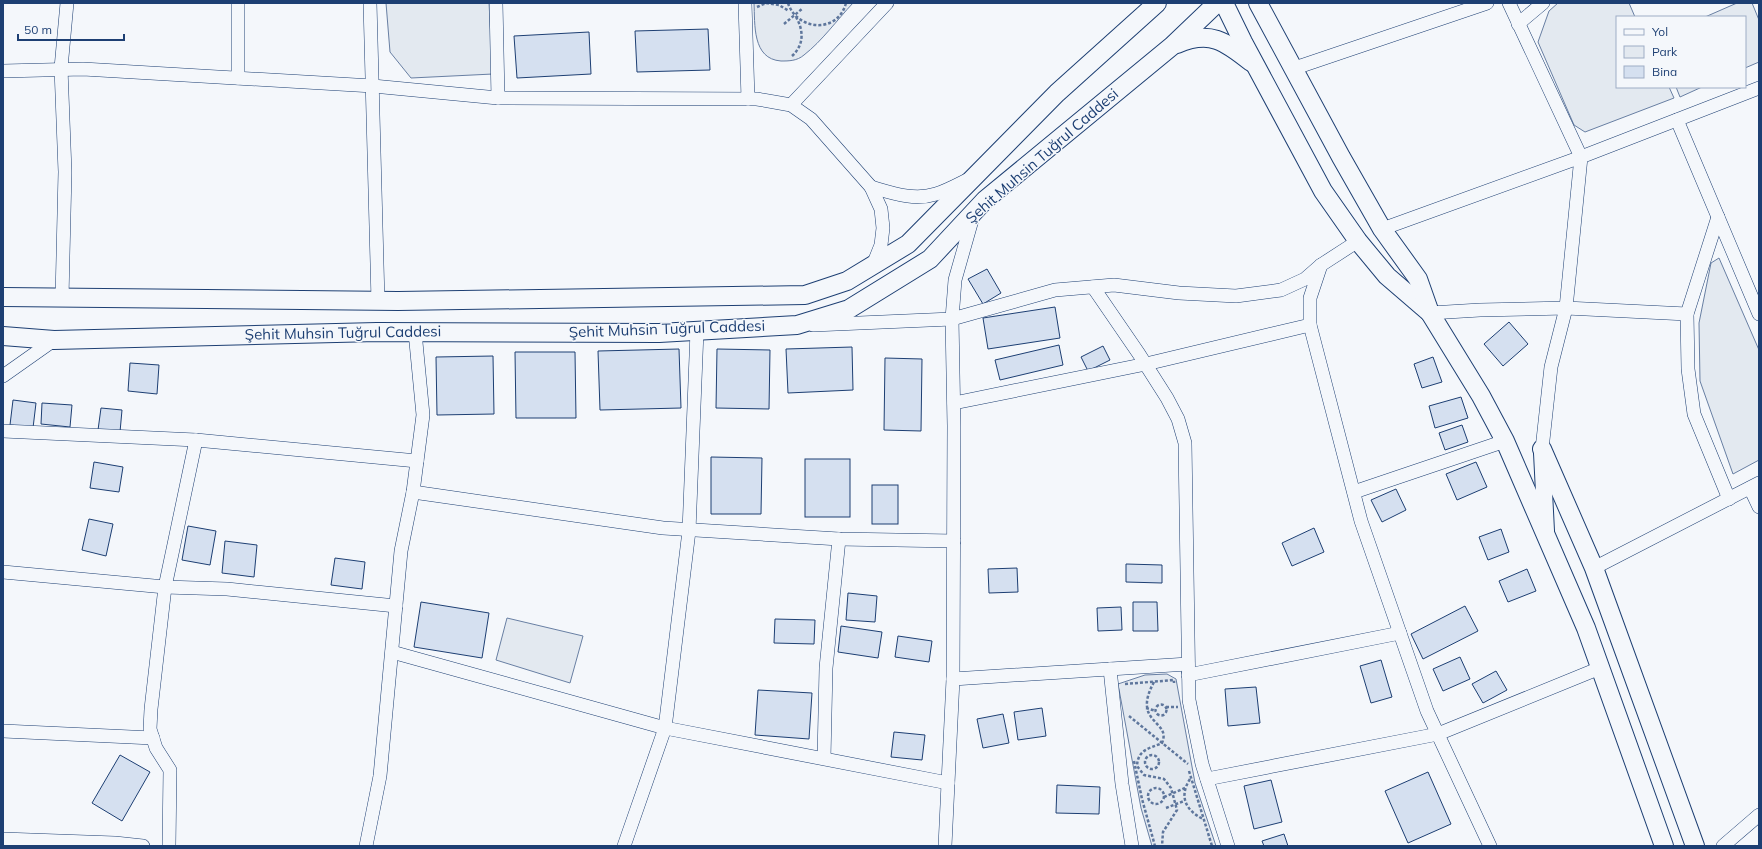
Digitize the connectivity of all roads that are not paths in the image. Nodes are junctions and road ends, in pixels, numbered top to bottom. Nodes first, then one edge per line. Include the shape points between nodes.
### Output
1 (67, 3) edge
2 (238, 3) edge
3 (370, 3) edge
4 (496, 3) edge
5 (745, 3) edge
6 (887, 3) edge
7 (1157, 3) edge
8 (1217, 3) edge
9 (1224, 3) edge
10 (1258, 3) edge
11 (1487, 3) edge
12 (1509, 3) edge
13 (1543, 3) edge
14 (1518, 24) junction
15 (1172, 46) junction
16 (1256, 66) junction
17 (61, 68) junction
18 (1292, 69) junction
19 (3, 71) edge
20 (238, 78) junction
21 (372, 86) junction
22 (1759, 88) edge
23 (498, 98) junction
24 (748, 99) junction
25 (791, 105) junction
26 (1677, 120) junction
27 (1581, 157) junction
28 (974, 177) junction
29 (871, 188) junction
30 (975, 210) junction
31 (1718, 217) junction
32 (1382, 229) junction
33 (1358, 241) junction
34 (873, 265) junction
35 (1321, 265) junction
36 (1093, 287) junction
37 (3, 297) edge
38 (62, 298) junction
39 (378, 301) junction
40 (1566, 308) junction
41 (1430, 313) junction
42 (1687, 314) junction
43 (1759, 314) edge
44 (952, 319) junction
45 (797, 325) junction
46 (1310, 325) junction
47 (697, 331) junction
48 (415, 332) junction
49 (3, 336) edge
50 (54, 340) junction
51 (1146, 364) junction
52 (3, 376) edge
53 (954, 403) junction
54 (3, 431) edge
55 (196, 440) junction
56 (1505, 441) junction
57 (1542, 449) junction
58 (417, 461) junction
59 (1755, 485) edge
60 (413, 492) junction
61 (1354, 492) junction
62 (1729, 499) junction
63 (1759, 507) edge
64 (689, 530) junction
65 (1546, 534) junction
66 (839, 539) junction
67 (954, 541) junction
68 (1594, 568) junction
69 (3, 572) edge
70 (165, 588) junction
71 (396, 606) junction
72 (1400, 633) junction
73 (392, 652) junction
74 (1600, 668) junction
75 (1110, 669) junction
76 (1188, 670) junction
77 (954, 679) junction
78 (665, 728) junction
79 (3, 731) edge
80 (1438, 734) junction
81 (153, 738) junction
82 (824, 758) junction
83 (1206, 779) junction
84 (948, 783) junction
85 (1759, 815) edge
86 (3, 839) edge
87 (69, 844) edge
88 (126, 845) edge
89 (144, 846) edge
90 (169, 846) edge
91 (367, 846) edge
92 (624, 846) edge
93 (945, 846) edge
94 (1132, 846) edge
95 (1228, 846) edge
96 (1490, 846) edge
97 (1664, 846) edge
98 (1695, 846) edge
99 (1723, 846) edge

1 - 17 street
2 - 20 street
3 - 21 street
4 - 23 street
5 - 24 street
6 - 25 street
7 - 28 main road, Şehit Muhsin Tuğrul Caddesi via 1057,93
8 - 15 main road, Şehit Muhsin Tuğrul Caddesi
9 - 16 main road
10 - 18 main road
11 - 18 street
12 - 14 street
13 - 14 street
14 - 27 street
15 - 16 main road via 1192,37 1217,39
15 - 30 main road, Şehit Muhsin Tuğrul Caddesi
16 - 33 main road via 1323,191
17 - 19 street
17 - 20 street
17 - 38 street via 65,172
18 - 32 main road
20 - 21 street
21 - 23 street
21 - 39 street
22 - 26 street
23 - 24 street
24 - 25 street
25 - 29 street via 811,119
26 - 27 street
26 - 31 street
27 - 32 street
27 - 40 street
28 - 29 street via 935,194 920,197
28 - 34 main road, Şehit Muhsin Tuğrul Caddesi via 908,244
29 - 34 street via 881,209 883,228 881,245
30 - 44 street via 955,280
30 - 45 main road, Şehit Muhsin Tuğrul Caddesi via 930,259 849,309
31 - 42 street
31 - 43 street
32 - 41 main road via 1418,279
33 - 35 street
33 - 41 main road via 1387,276
34 - 39 main road, Şehit Muhsin Tuğrul Caddesi via 848,281 805,295
35 - 36 street via 1305,279 1281,290 1236,296 1180,293 1114,284
35 - 46 street via 1310,298
36 - 44 street via 1055,290
36 - 51 street
37 - 38 main road, Şehit Muhsin Tuğrul Caddesi
38 - 39 main road, Şehit Muhsin Tuğrul Caddesi
40 - 41 street
40 - 42 street
40 - 57 street via 1551,367
41 - 56 main road via 1481,396
42 - 62 street via 1688,369 1694,414
44 - 45 street
44 - 53 street
45 - 47 main road, Şehit Muhsin Tuğrul Caddesi
46 - 51 street
46 - 61 street
47 - 48 main road, Şehit Muhsin Tuğrul Caddesi
47 - 64 street
48 - 50 main road, Şehit Muhsin Tuğrul Caddesi
48 - 58 street via 423,415
49 - 50 main road, Şehit Muhsin Tuğrul Caddesi
50 - 52 street
51 - 53 street
51 - 76 street via 1178,419 1185,443
53 - 67 street
54 - 55 street
55 - 58 street
55 - 70 street
56 - 61 street
56 - 65 main road
57 - 65 street
57 - 68 main road
58 - 60 street
59 - 62 street
59 - 63 street
60 - 64 street
60 - 71 street via 401,551
61 - 72 street via 1361,521
62 - 68 street
64 - 66 street
64 - 78 street
65 - 74 main road
66 - 67 street
66 - 82 street via 826,668
67 - 77 street
68 - 98 main road
69 - 70 street
70 - 71 street via 227,589
70 - 81 street via 151,709 150,729
71 - 73 street
72 - 76 street
72 - 80 street
73 - 78 street
73 - 91 street via 380,776
74 - 80 street
74 - 97 main road
75 - 76 street
75 - 77 street
75 - 94 street via 1122,784
76 - 83 street via 1189,700
77 - 84 street
78 - 82 street
78 - 92 street
79 - 81 street
80 - 83 street
80 - 96 street
81 - 90 street via 156,748 170,770
82 - 84 street
83 - 95 street
84 - 93 street
85 - 99 street
86 - 87 street
87 - 88 street
88 - 89 street

